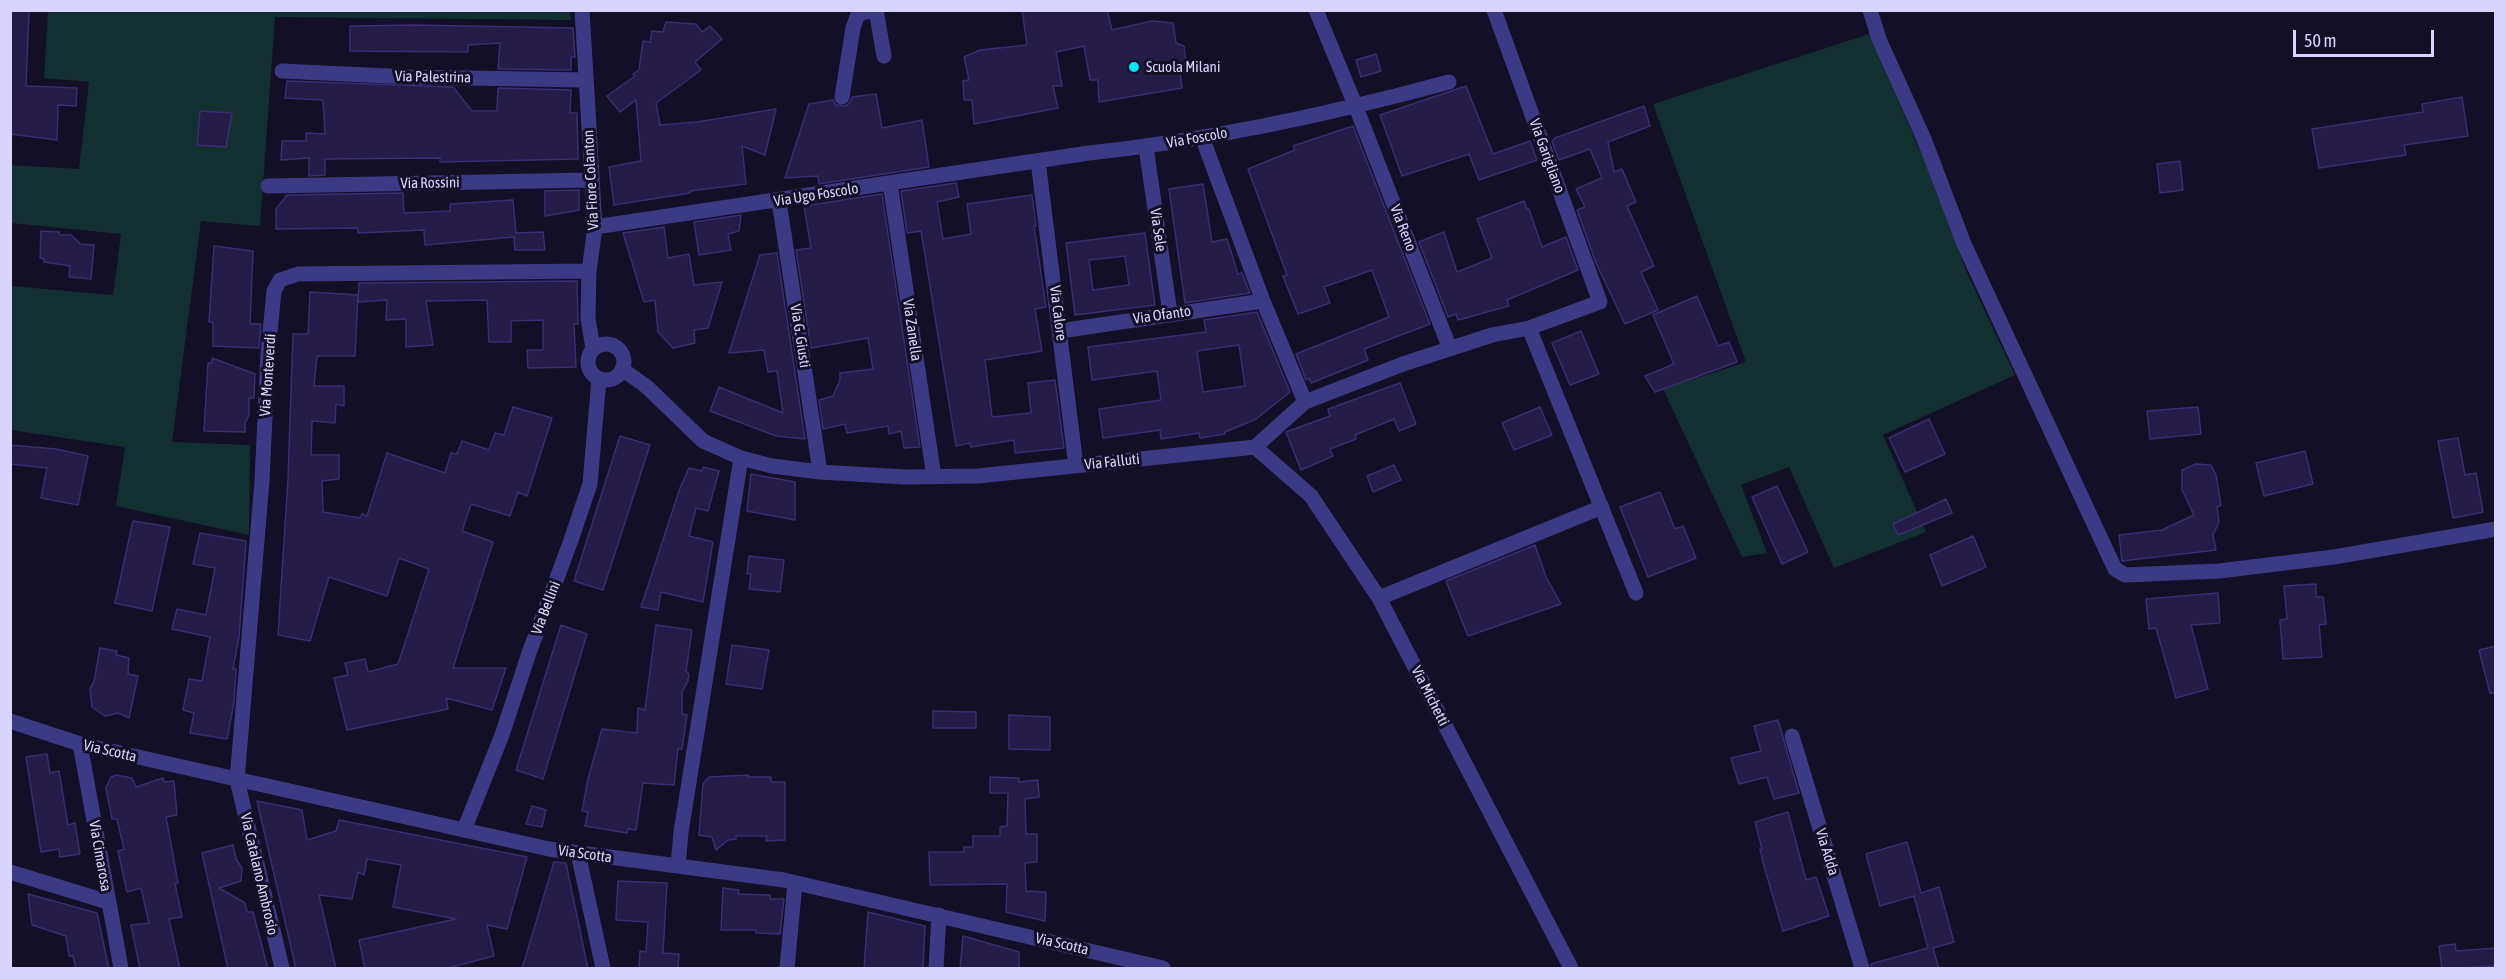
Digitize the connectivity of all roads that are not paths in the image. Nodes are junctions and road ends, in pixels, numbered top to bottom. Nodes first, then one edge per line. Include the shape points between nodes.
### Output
1 (582, 10) edge
2 (875, 10) edge
3 (1316, 10) edge
4 (1494, 10) edge
5 (1870, 10) edge
6 (884, 56) dead end
7 (282, 71) dead end
8 (585, 80) junction
9 (1449, 82) dead end
10 (842, 97) dead end
11 (1356, 107) junction
12 (1202, 137) junction
13 (1146, 147) junction
14 (1038, 161) junction
15 (592, 180) junction
16 (890, 183) junction
17 (268, 186) dead end
18 (779, 201) junction
19 (595, 227) junction
20 (589, 271) junction
21 (1263, 302) junction
22 (1170, 314) junction
23 (1529, 328) junction
24 (1060, 331) junction
25 (593, 349) junction
26 (1450, 349) junction
27 (622, 369) junction
28 (599, 379) junction
29 (1305, 402) junction
30 (1254, 447) junction
31 (741, 458) junction
32 (1076, 466) junction
33 (820, 472) junction
34 (934, 477) junction
35 (1602, 507) junction
36 (2496, 529) edge
37 (1636, 593) dead end
38 (1379, 598) junction
39 (10, 721) edge
40 (1792, 736) dead end
41 (80, 744) junction
42 (237, 780) junction
43 (464, 830) junction
44 (578, 853) junction
45 (678, 866) junction
46 (10, 872) edge
47 (795, 883) junction
48 (108, 902) junction
49 (939, 915) junction
50 (1117, 963) edge
51 (121, 969) edge
52 (282, 969) edge
53 (603, 969) edge
54 (787, 969) edge
55 (936, 969) edge
56 (1162, 969) edge
57 (1571, 969) edge
58 (1862, 969) edge

1 - 8 street, Via Fiore Colanton
2 - 6 street
2 - 10 street via 858,14
3 - 11 street, Via Reno
4 - 23 street, Via Garigliano via 1600,302
5 - 36 street via 1964,244 2115,569 2125,575 2219,571 2334,558
7 - 8 street, Via Palestrina
8 - 15 street, Via Fiore Colanton
9 - 11 street, Via Foscolo
11 - 12 street, Via Foscolo
11 - 26 street, Via Reno
12 - 13 street, Via Foscolo
12 - 21 street
13 - 14 street, Via Foscolo
13 - 22 street, Via Sele
14 - 16 street, Via Ugo Foscolo
14 - 24 street, Via Calore
15 - 17 street, Via Rossini
15 - 19 street, Via Fiore Colanton
16 - 18 street, Via Ugo Foscolo
16 - 34 street, Via Zanella
18 - 19 street, Via Ugo Foscolo
18 - 33 street, Via G. Giusti
19 - 20 street, Via Fiore Colanton
20 - 25 street, Via Fiore Colanton via 588,318
20 - 42 street, Via Monteverdi via 298,274 280,280 274,291 268,353 262,481
21 - 22 street, Via Ofanto
21 - 29 street
22 - 24 street, Via Ofanto
23 - 26 street
23 - 35 street
24 - 32 street, Via Calore
25 - 27 street via 604,344 616,347 623,357
25 - 28 street via 588,366
26 - 29 street
27 - 28 street via 610,380
27 - 31 street, Via Falluti via 647,387 703,441
28 - 43 street, Via Bellini via 590,484 502,735
29 - 30 street
30 - 32 street, Via Falluti
30 - 38 street, Via Michetti via 1311,496
31 - 33 street, Via Falluti
31 - 45 street
32 - 34 street, Via Falluti
33 - 34 street, Via Falluti
35 - 37 street
35 - 38 street
38 - 57 street, Via Michetti
39 - 41 street, Via Scotta
40 - 58 street, Via Adda
41 - 42 street, Via Scotta
41 - 48 street, Via Cimarosa
42 - 43 street, Via Scotta
42 - 52 street, Via Catalano Ambrosio
43 - 44 street, Via Scotta
44 - 45 street, Via Scotta
44 - 53 street
45 - 47 street, Via Scotta
46 - 48 street
47 - 49 street, Via Scotta
47 - 54 street
48 - 51 street, Via Cimarosa
49 - 50 street, Via Scotta
49 - 55 street
50 - 56 street, Via Scotta

